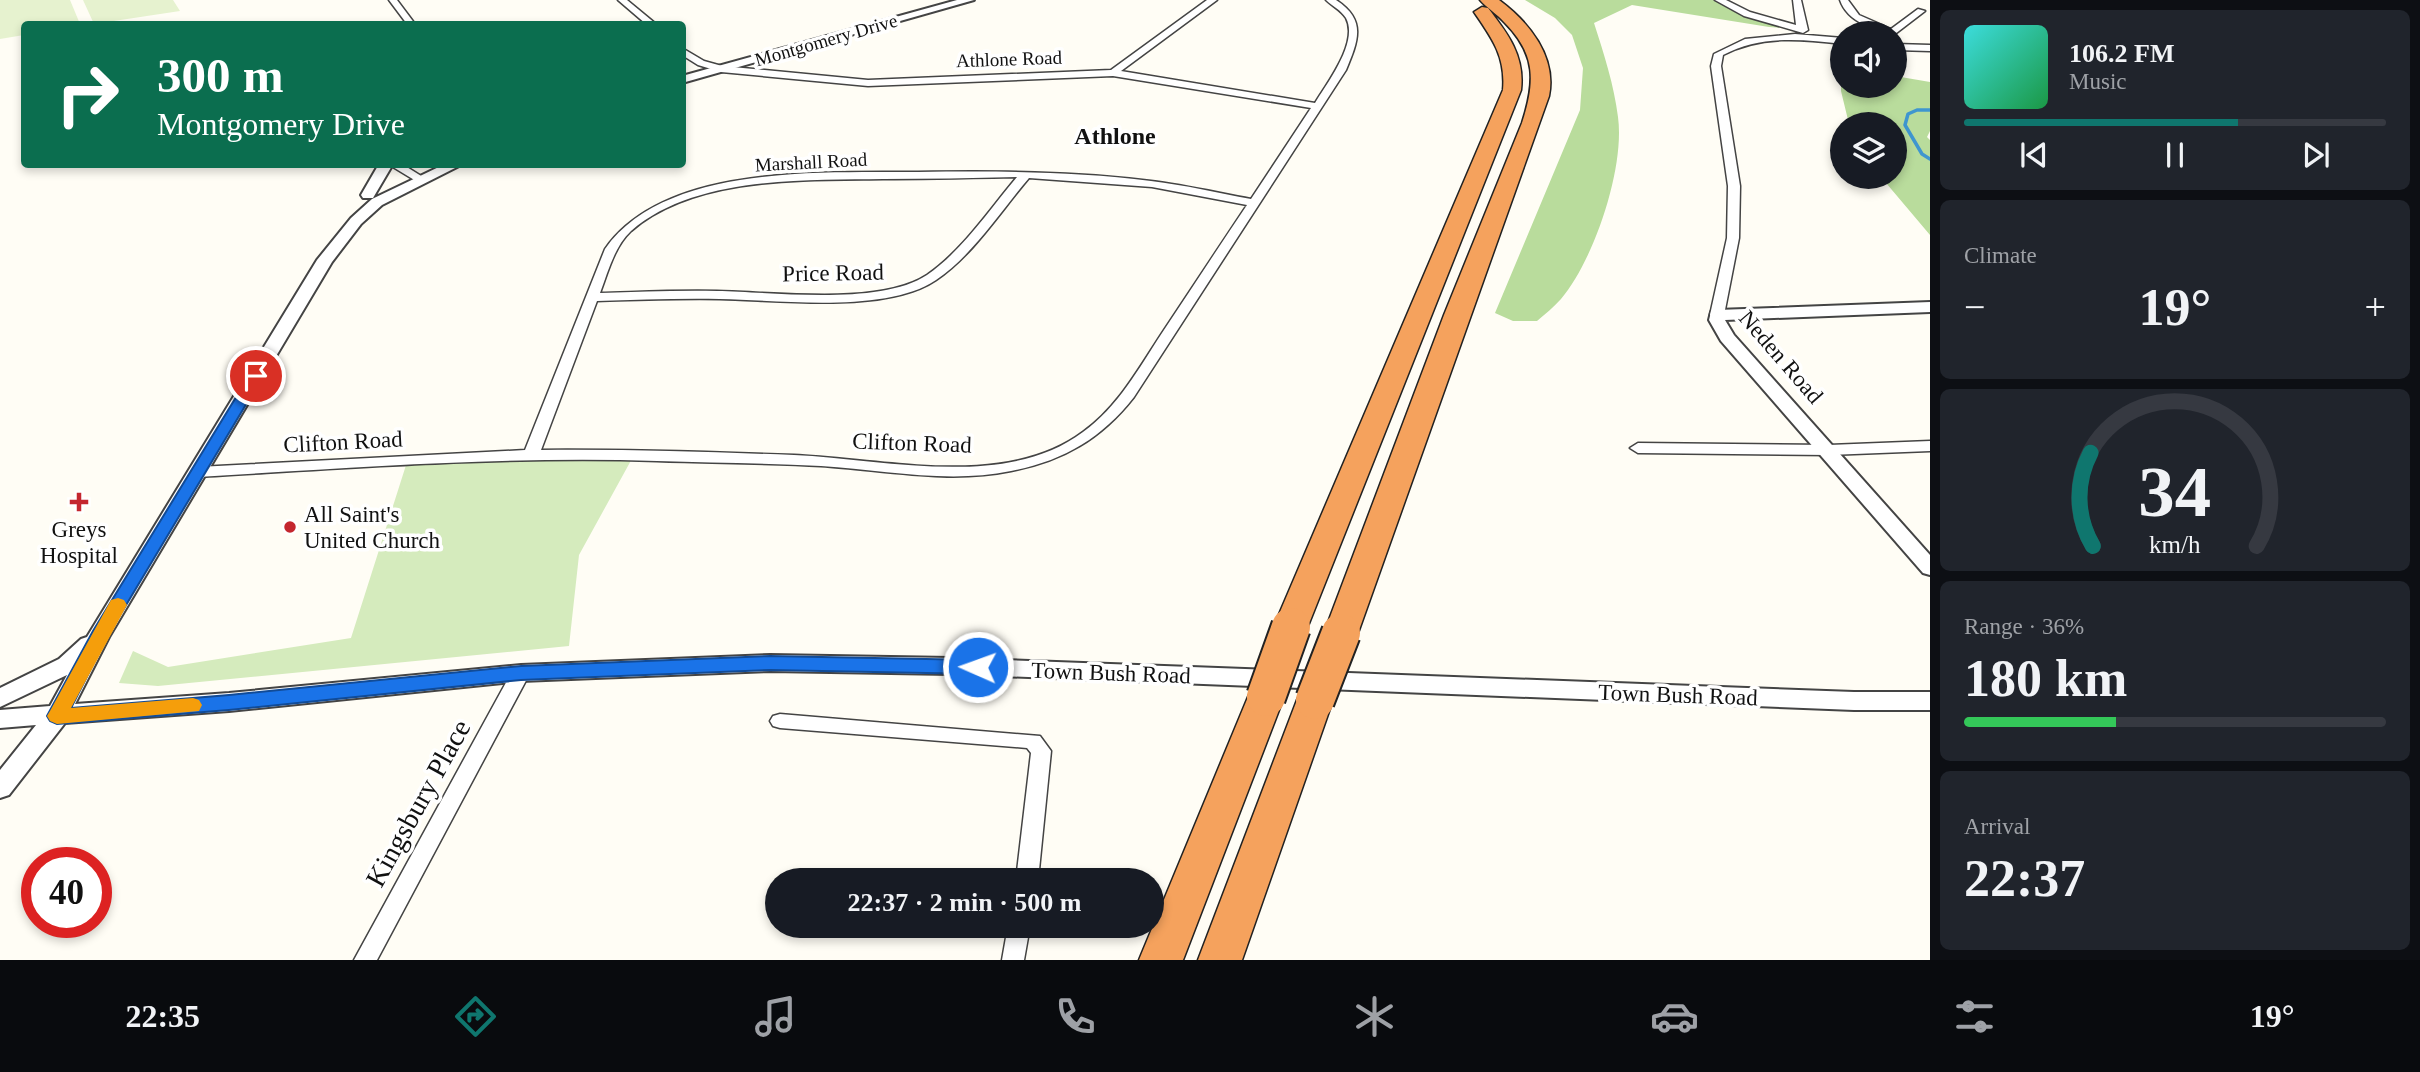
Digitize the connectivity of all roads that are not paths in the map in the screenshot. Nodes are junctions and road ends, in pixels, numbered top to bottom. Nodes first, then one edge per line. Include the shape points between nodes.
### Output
1 (393, 0) edge
2 (622, 0) edge
3 (936, 0) edge
4 (969, 0) edge
5 (1213, 0) edge
6 (1330, 0) edge
7 (1468, 0) edge
8 (1488, 0) edge
9 (1719, 0) edge
10 (1797, 0) edge
11 (1844, 0) edge
12 (1921, 11) dead end
13 (880, 20) junction
14 (409, 21) edge
15 (646, 21) edge
16 (1868, 21) edge
17 (1907, 21) edge
18 (1801, 29) junction
19 (1830, 38) edge
20 (1830, 40) edge
21 (1907, 47) edge
22 (1930, 48) edge
23 (686, 54) edge
24 (701, 63) junction
25 (686, 68) edge
26 (721, 69) junction
27 (1114, 73) junction
28 (686, 79) edge
29 (1317, 106) junction
30 (384, 168) edge
31 (399, 168) edge
32 (448, 168) edge
33 (1026, 174) junction
34 (420, 180) junction
35 (368, 195) junction
36 (1252, 203) junction
37 (356, 221) junction
38 (591, 297) junction
39 (1930, 307) edge
40 (1717, 315) junction
41 (1930, 446) edge
42 (1638, 448) dead end
43 (1829, 450) junction
44 (531, 455) junction
45 (198, 472) junction
46 (1930, 568) edge
47 (99, 636) junction
48 (521, 673) junction
49 (0, 698) edge
50 (1930, 701) edge
51 (57, 716) junction
52 (0, 719) edge
53 (780, 721) dead end
54 (0, 788) edge
55 (1029, 868) edge
56 (1017, 938) edge
57 (365, 960) edge
58 (1013, 960) edge
59 (1161, 960) edge
60 (1220, 960) edge

1 - 14 street
2 - 15 street
3 - 13 street, Montgomery Drive
4 - 13 street, Montgomery Drive via 894,21
5 - 27 street
6 - 29 street, Clifton Road via 1346,12 1355,36
7 - 59 highway, bridge via 1502,35 1514,64 1512,90 1291,626
8 - 60 highway, bridge via 1529,40 1540,71 1540,94
9 - 18 street via 1742,13
10 - 18 street
11 - 16 street via 1852,13
12 - 17 street
13 - 24 street, Montgomery Drive via 868,18
13 - 26 street, Montgomery Drive
18 - 19 street
20 - 40 street, Neden Road via 1781,36 1719,54 1716,66 1734,186 1733,238
21 - 22 street
23 - 24 street, Athlone Road
24 - 25 street, Montgomery Drive
24 - 26 street, Athlone Road
26 - 27 street, Athlone Road via 868,83
26 - 28 street, Montgomery Drive
27 - 29 street, Athlone Road
29 - 36 street, Clifton Road
30 - 35 street
31 - 34 street
31 - 35 street
32 - 34 street
33 - 36 street, Marshall Road via 1152,184
33 - 38 street, Price Road via 941,271 900,292 864,297
33 - 38 street, Marshall Road via 791,177 700,195 646,215 626,229 611,249
34 - 37 street via 377,202
35 - 37 street
36 - 44 street, Clifton Road via 1109,421 1069,448 1038,461 940,470 801,460
37 - 45 street via 325,260
38 - 44 street, Marshall Road
39 - 40 street
40 - 43 street, Neden Road via 1727,337
41 - 43 street
42 - 43 street
43 - 46 street, Neden Road
44 - 45 street, Clifton Road
45 - 47 street
47 - 49 street via 67,665
47 - 51 street
48 - 50 street, Town Bush Road via 770,663 951,666
48 - 51 street, Town Bush Road
48 - 57 street, Kingsbury Place
51 - 52 street, Town Bush Road
51 - 54 street
53 - 55 street via 1033,741 1041,751
56 - 58 street

